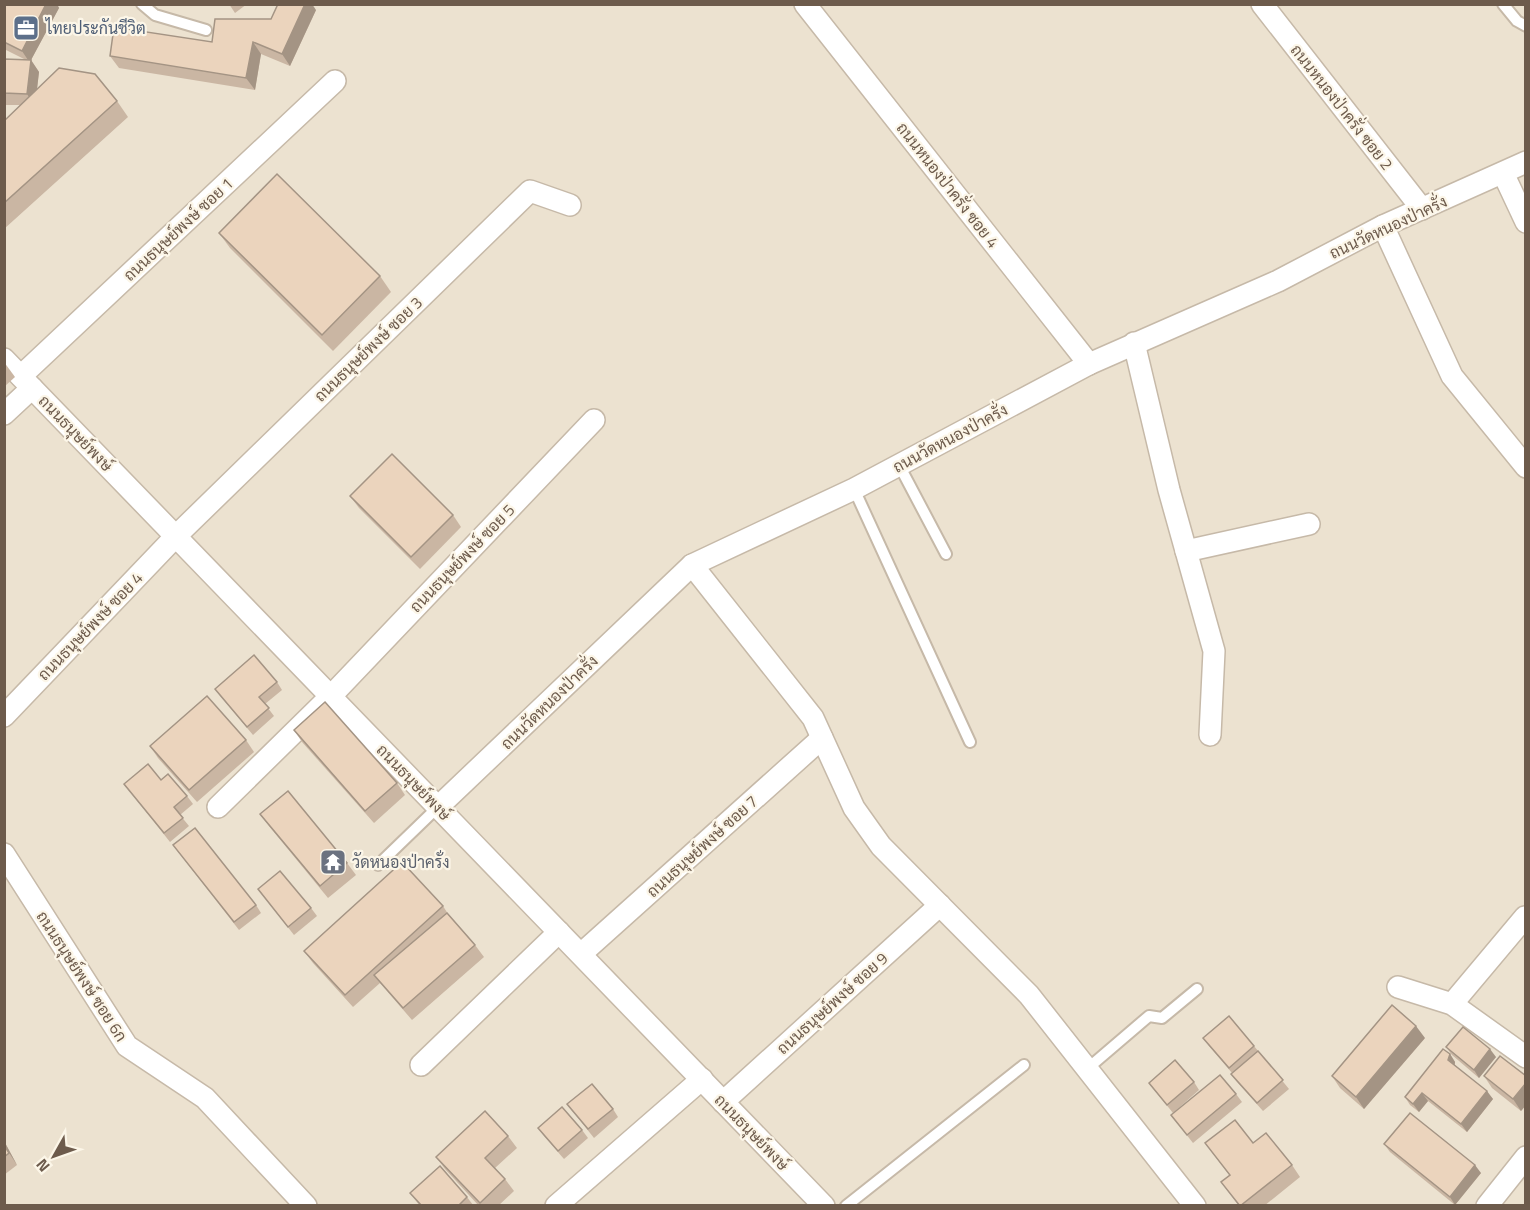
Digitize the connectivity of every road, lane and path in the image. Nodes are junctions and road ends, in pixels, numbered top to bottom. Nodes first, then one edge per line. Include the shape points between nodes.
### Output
1 (142, 4) edge
2 (1262, 4) edge
3 (1503, 4) edge
4 (807, 5) edge
5 (1526, 26) edge
6 (206, 30) dead end
7 (335, 81) dead end
8 (1526, 162) edge
9 (1503, 173) junction
10 (570, 205) dead end
11 (1422, 209) junction
12 (1526, 222) edge
13 (1383, 226) junction
14 (1134, 343) junction
15 (4, 359) edge
16 (1089, 364) junction
17 (26, 382) junction
18 (4, 414) edge
19 (594, 420) dead end
20 (899, 465) junction
21 (1526, 467) edge
22 (854, 489) junction
23 (1309, 524) dead end
24 (176, 536) junction
25 (1186, 551) junction
26 (946, 554) dead end
27 (692, 565) junction
28 (331, 696) junction
29 (4, 716) edge
30 (1210, 735) dead end
31 (822, 738) junction
32 (970, 742) dead end
33 (218, 807) dead end
34 (438, 807) junction
35 (4, 854) edge
36 (378, 865) dead end
37 (940, 905) junction
38 (1526, 917) edge
39 (559, 932) junction
40 (581, 954) junction
41 (1398, 987) dead end
42 (1197, 988) dead end
43 (1452, 1004) junction
44 (1526, 1057) edge
45 (421, 1065) dead end
46 (1024, 1065) dead end
47 (1087, 1069) junction
48 (702, 1079) junction
49 (723, 1102) junction
50 (1526, 1157) edge
51 (821, 1204) edge
52 (306, 1206) edge
53 (556, 1206) edge
54 (846, 1206) edge
55 (1195, 1206) edge
56 (1487, 1206) edge

1 - 6 lane via 155,15
2 - 11 street, ถนนหนองป่าครั่ง ซอย 2
3 - 5 lane via 1516,21
4 - 16 street, ถนนหนองป่าครั่ง ซอย 4
7 - 17 street, ถนนธนุษย์พงษ์ ซอย 1
8 - 9 street, ถนนวัดหนองป่าครั่ง
9 - 11 street, ถนนวัดหนองป่าครั่ง
9 - 12 street
10 - 24 street, ถนนธนุษย์พงษ์ ซอย 3 via 530,191
11 - 13 street, ถนนวัดหนองป่าครั่ง
13 - 14 street, ถนนวัดหนองป่าครั่ง via 1278,281
13 - 21 street via 1452,376
14 - 16 street, ถนนวัดหนองป่าครั่ง
14 - 25 street
15 - 17 street, ถนนธนุษย์พงษ์
16 - 20 street, ถนนวัดหนองป่าครั่ง
17 - 18 street, ถนนธนุษย์พงษ์ ซอย 1
17 - 24 street, ถนนธนุษย์พงษ์
19 - 28 street, ถนนธนุษย์พงษ์ ซอย 5
20 - 22 street, ถนนวัดหนองป่าครั่ง
20 - 26 lane
22 - 27 street, ถนนวัดหนองป่าครั่ง
22 - 32 lane
23 - 25 street
24 - 28 street, ถนนธนุษย์พงษ์
24 - 29 street, ถนนธนุษย์พงษ์ ซอย 4
25 - 30 street via 1214,651
27 - 31 street via 813,718
27 - 34 street, ถนนวัดหนองป่าครั่ง
28 - 33 street, ถนนธนุษย์พงษ์ ซอย 5
28 - 34 street, ถนนธนุษย์พงษ์
31 - 37 street via 854,808 882,846
31 - 40 street, ถนนธนุษย์พงษ์ ซอย 7
34 - 36 lane
34 - 39 street, ถนนธนุษย์พงษ์
35 - 52 street, ถนนธนุษย์พงษ์ ซอย 6ก via 128,1046 205,1098
37 - 47 street via 1029,995
37 - 49 street, ถนนธนุษย์พงษ์ ซอย 9
38 - 43 street
39 - 40 street, ถนนธนุษย์พงษ์
39 - 45 street
40 - 48 street, ถนนธนุษย์พงษ์
41 - 43 street
42 - 47 lane via 1162,1018 1149,1016
43 - 44 street
46 - 54 lane
47 - 55 street
48 - 49 street, ถนนธนุษย์พงษ์
48 - 53 street
49 - 51 street, ถนนธนุษย์พงษ์
50 - 56 street

